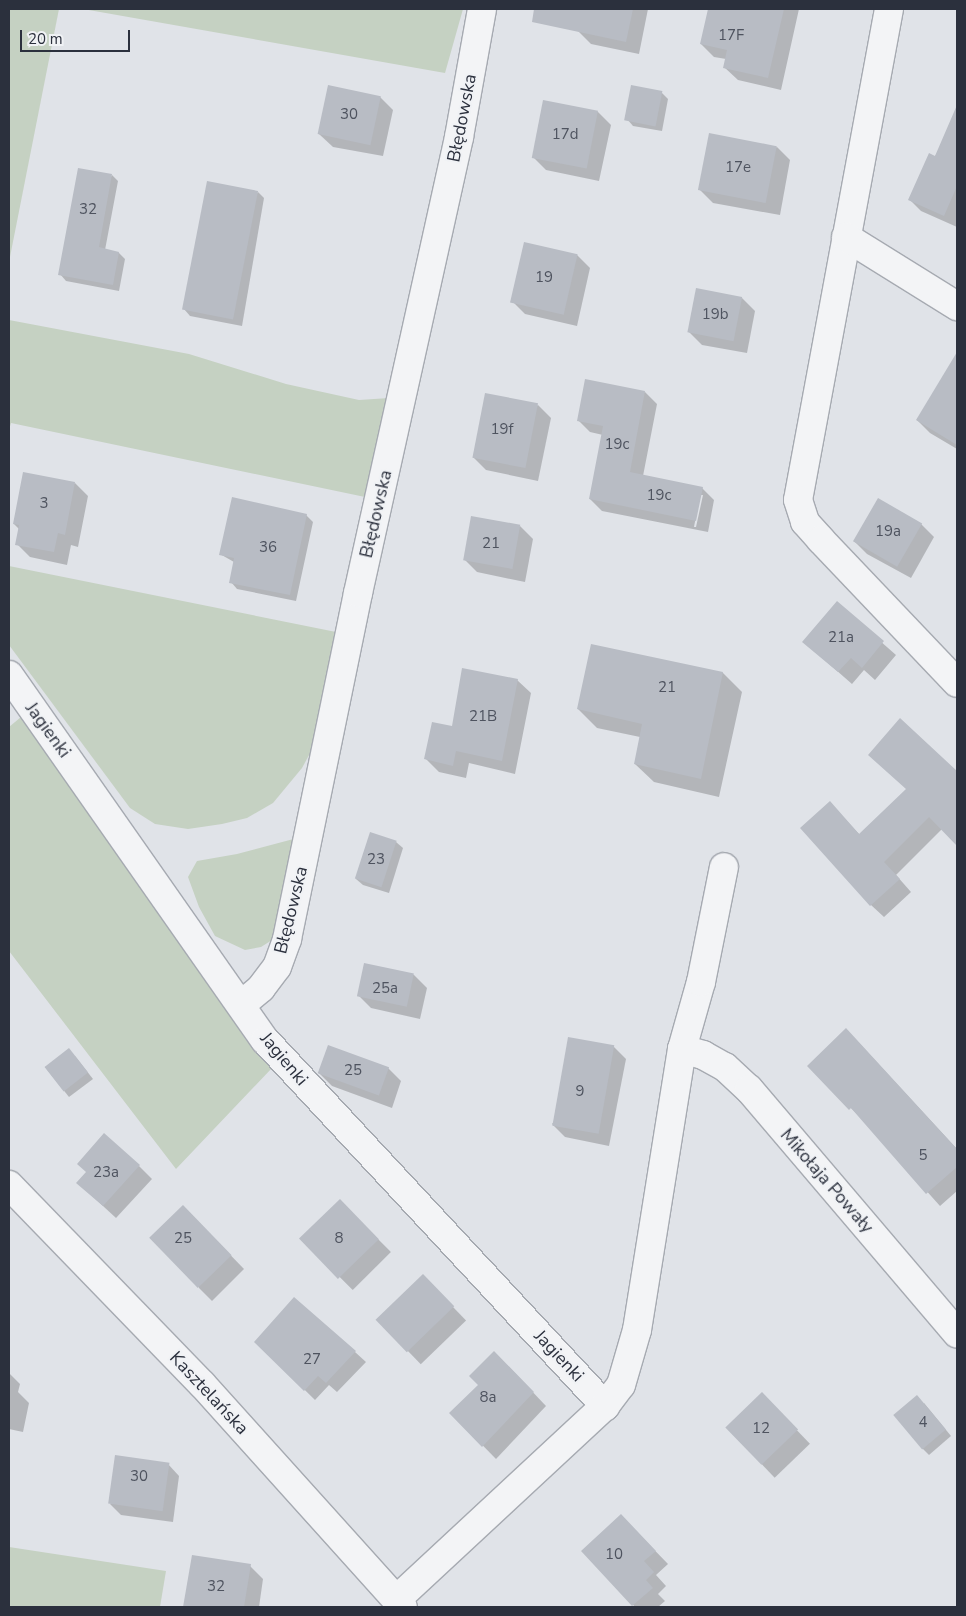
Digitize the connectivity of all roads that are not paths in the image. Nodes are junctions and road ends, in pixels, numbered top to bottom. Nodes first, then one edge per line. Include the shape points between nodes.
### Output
1 (482, 9) edge
2 (889, 9) edge
3 (846, 238) junction
4 (957, 306) edge
5 (9, 675) edge
6 (957, 683) edge
7 (724, 867) dead end
8 (241, 1005) junction
9 (682, 1049) junction
10 (9, 1185) edge
11 (957, 1333) edge
12 (605, 1406) junction
13 (400, 1604) edge

1 - 8 street, Błędowska via 459,137 358,593 287,939 277,967 261,988
2 - 3 street
3 - 4 street
3 - 6 street via 798,500 805,522 820,540
5 - 8 street, Jagienki
7 - 9 street via 701,982
8 - 12 street, Jagienki via 292,1072
9 - 11 street, Mikołaja Powały via 704,1055 749,1089
9 - 12 street via 637,1330 621,1385
10 - 13 street, Kasztelańska via 202,1384
12 - 13 street

